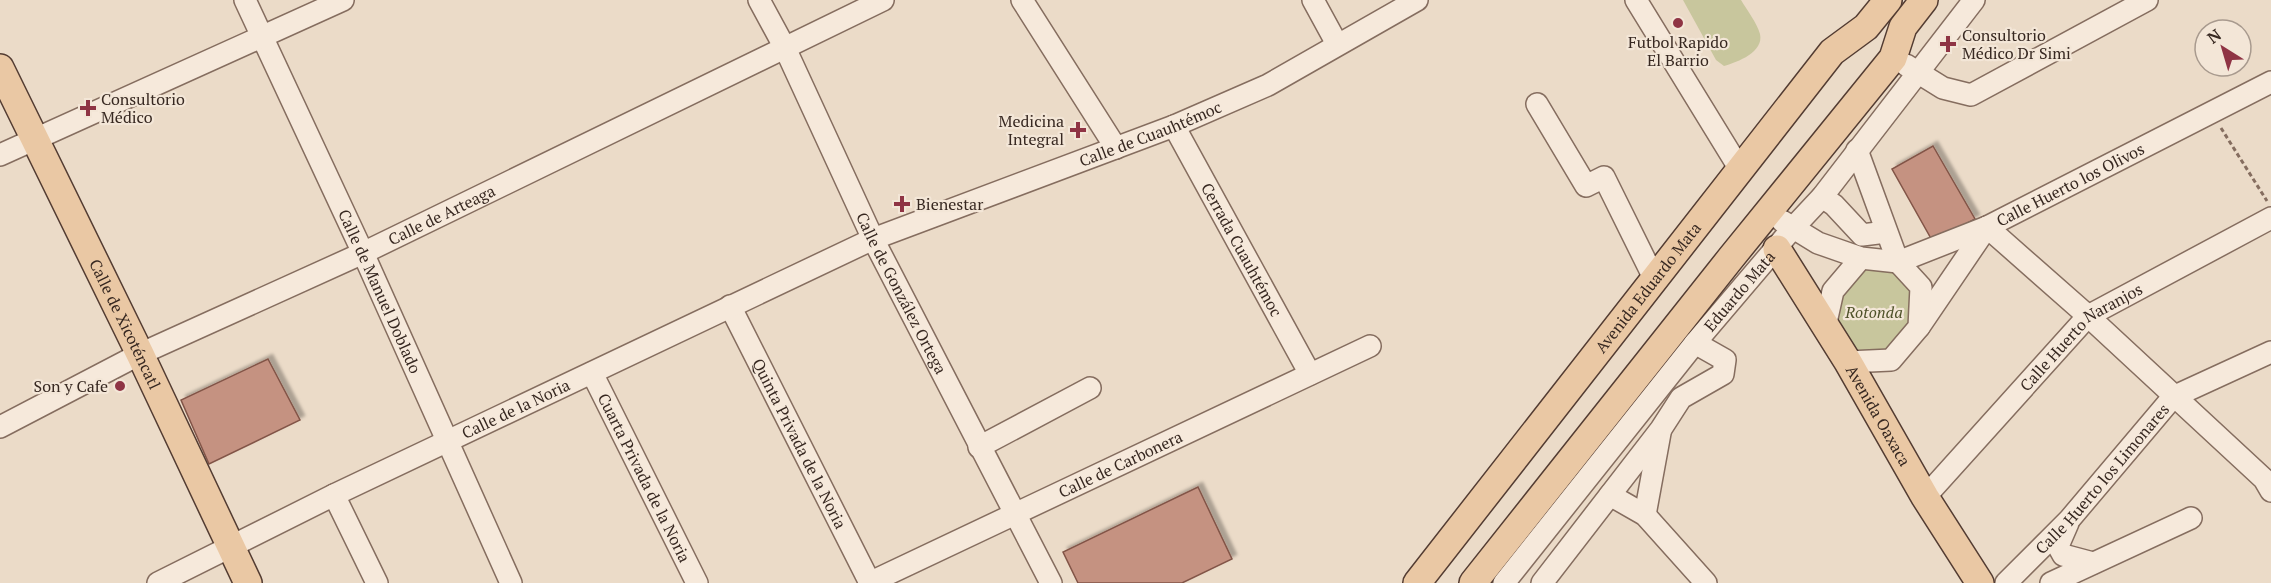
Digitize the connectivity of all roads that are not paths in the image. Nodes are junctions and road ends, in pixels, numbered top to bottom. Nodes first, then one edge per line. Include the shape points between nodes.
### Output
1 (245, 0) edge
2 (343, 0) edge
3 (759, 0) edge
4 (883, 0) edge
5 (1022, 0) edge
6 (1313, 0) edge
7 (1417, 0) edge
8 (1636, 0) edge
9 (1874, 0) edge
10 (1888, 0) edge
11 (1924, 0) edge
12 (1938, 0) edge
13 (1974, 0) edge
14 (2147, 0) edge
15 (263, 36) junction
16 (1337, 44) junction
17 (785, 48) junction
18 (1832, 52) junction
19 (1893, 58) junction
20 (0, 68) edge
21 (1918, 72) junction
22 (2271, 82) edge
23 (1537, 104) dead end
24 (1174, 126) junction
25 (33, 139) junction
26 (1116, 148) junction
27 (1857, 150) junction
28 (0, 155) edge
29 (1741, 171) junction
30 (1822, 197) junction
31 (1769, 211) junction
32 (2271, 218) edge
33 (1987, 227) junction
34 (1886, 232) junction
35 (873, 239) junction
36 (1784, 239) junction
37 (363, 253) junction
38 (1861, 258) junction
39 (1898, 262) junction
40 (1655, 280) junction
41 (730, 306) junction
42 (2088, 316) junction
43 (1825, 327) junction
44 (1918, 327) junction
45 (1695, 343) junction
46 (1370, 346) dead end
47 (2271, 352) edge
48 (140, 354) junction
49 (1848, 362) junction
50 (592, 373) junction
51 (1310, 374) junction
52 (1664, 384) junction
53 (1090, 388) dead end
54 (2173, 397) junction
55 (1681, 398) junction
56 (0, 427) edge
57 (1661, 429) junction
58 (446, 443) junction
59 (979, 447) junction
60 (1491, 489) junction
61 (2271, 491) edge
62 (333, 495) junction
63 (1610, 495) junction
64 (1925, 497) junction
65 (1015, 513) junction
66 (1645, 515) junction
67 (2191, 518) dead end
68 (2069, 520) junction
69 (230, 547) junction
70 (2093, 563) junction
71 (158, 583) edge
72 (248, 583) edge
73 (377, 583) edge
74 (511, 583) edge
75 (697, 583) edge
76 (870, 583) edge
77 (1051, 583) edge
78 (1417, 583) edge
79 (1435, 583) edge
80 (1473, 583) edge
81 (1504, 583) edge
82 (1542, 583) edge
83 (1706, 583) edge
84 (1980, 583) edge
85 (2006, 583) edge
86 (2051, 583) edge

1 - 15 street, Calle de Manuel Doblado
2 - 15 street
3 - 17 street, Calle de González Ortega
4 - 17 street, Calle de Arteaga
5 - 26 street
6 - 16 street
7 - 16 street, Calle de Cuauhtémoc
8 - 29 street
9 - 18 street
10 - 18 main road, Avenida Eduardo Mata via 1866,27
11 - 19 main road via 1903,27
12 - 19 street
13 - 21 street, Eduardo Mata
14 - 21 street via 1971,95 1943,88
15 - 25 street
15 - 37 street, Calle de Manuel Doblado
16 - 24 street, Calle de Cuauhtémoc via 1268,85
17 - 35 street, Calle de González Ortega
17 - 37 street, Calle de Arteaga
18 - 29 main road, Avenida Eduardo Mata
19 - 21 street
19 - 31 main road
20 - 25 main road, Calle de Xicoténcatl
21 - 27 street, Eduardo Mata
22 - 33 street, Calle Huerto los Olivos
23 - 40 street via 1586,186 1604,177
24 - 26 street, Calle de Cuauhtémoc
24 - 51 street, Cerrada Cuauhtémoc
25 - 28 street
25 - 48 main road, Calle de Xicoténcatl
26 - 35 street, Calle de Cuauhtémoc
27 - 30 street, Eduardo Mata
27 - 34 street
29 - 40 main road, Avenida Eduardo Mata
30 - 34 street via 1862,235
30 - 36 street, Eduardo Mata
31 - 36 street, Calle Huerto los Olivos
31 - 80 main road
32 - 42 street, Calle Huerto Naranjos
33 - 39 street, Calle Huerto los Olivos
33 - 42 street
33 - 44 street
34 - 39 street
35 - 41 street, Calle de la Noria
35 - 59 street, Calle de González Ortega
36 - 38 street, Calle Huerto los Olivos via 1818,243
36 - 43 main road, Avenida Oaxaca
36 - 45 street, Eduardo Mata
37 - 48 street, Calle de Arteaga
37 - 58 street, Calle de Manuel Doblado
38 - 39 street, Calle Huerto los Olivos
38 - 43 street via 1833,291
39 - 44 street via 1921,287
40 - 60 main road, Avenida Eduardo Mata
41 - 50 street, Calle de la Noria
41 - 76 street, Quinta Privada de la Noria
42 - 54 street
42 - 64 street, Calle Huerto Naranjos
43 - 49 main road, Avenida Oaxaca
44 - 49 street via 1890,360
45 - 52 street, Eduardo Mata
45 - 55 street via 1725,360 1723,374
46 - 51 street, Calle de Carbonera
47 - 54 street, Calle Huerto los Limonares
48 - 56 street, Calle de Arteaga
48 - 69 main road, Calle de Xicoténcatl
49 - 64 main road, Avenida Oaxaca
50 - 58 street, Calle de la Noria
50 - 75 street, Cuarta Privada de la Noria
51 - 65 street, Calle de Carbonera
52 - 55 street
52 - 81 street, Eduardo Mata
53 - 59 street
54 - 61 street via 2264,479
54 - 68 street, Calle Huerto los Limonares
55 - 57 street
57 - 63 street
57 - 66 street
58 - 62 street, Calle de la Noria
58 - 74 street, Calle de Manuel Doblado
59 - 65 street, Calle de González Ortega
60 - 78 main road, Avenida Eduardo Mata
60 - 79 main road via 1482,514 1441,563
62 - 69 street, Calle de la Noria
62 - 73 street
63 - 66 street
63 - 82 street
64 - 84 main road, Avenida Oaxaca
65 - 76 street, Calle de Carbonera
65 - 77 street, Calle de González Ortega
66 - 83 street
67 - 70 street
68 - 70 street via 2058,546 2063,555
68 - 85 street, Calle Huerto los Limonares
69 - 71 street, Calle de la Noria
69 - 72 main road, Calle de Xicoténcatl
70 - 86 street

